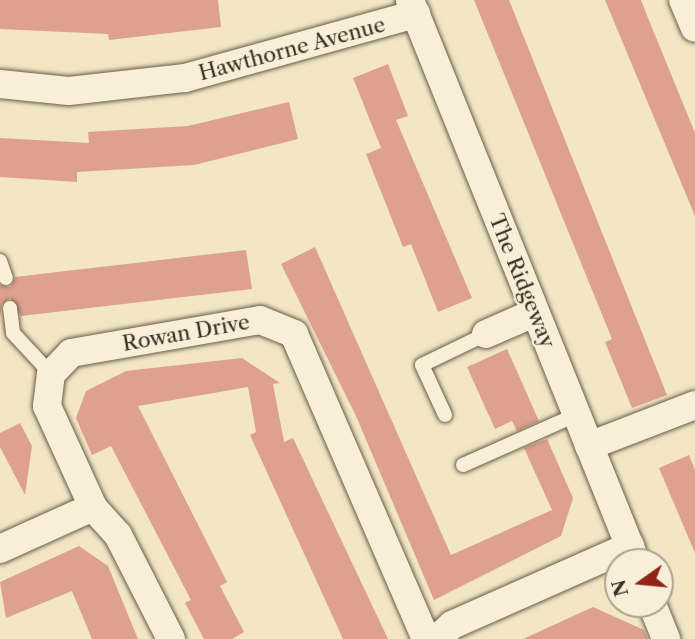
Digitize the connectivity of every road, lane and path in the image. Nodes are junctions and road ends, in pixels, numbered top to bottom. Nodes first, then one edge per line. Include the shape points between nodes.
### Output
1 (683, 0) edge
2 (413, 7) edge
3 (695, 28) edge
4 (0, 84) edge
5 (0, 261) edge
6 (6, 278) dead end
7 (10, 308) dead end
8 (534, 313) junction
9 (486, 334) joint
10 (51, 374) junction
11 (695, 405) edge
12 (445, 415) dead end
13 (576, 415) junction
14 (589, 446) junction
15 (463, 465) dead end
16 (93, 507) junction
17 (631, 548) edge
18 (0, 549) edge
19 (604, 565) edge
20 (658, 618) edge
21 (171, 639) edge
22 (426, 639) edge
23 (437, 639) edge
24 (666, 639) edge

1 - 3 street
2 - 4 street, Hawthorne Avenue via 186,78 69,91
2 - 8 street, The Ridgeway
5 - 6 lane
7 - 10 lane via 13,333
8 - 9 street
8 - 13 street, The Ridgeway
9 - 12 lane via 422,365
10 - 16 street via 47,406
10 - 22 street, Rowan Drive via 71,353 261,320 293,334
11 - 14 street
13 - 14 street, The Ridgeway
13 - 15 lane
14 - 17 street, The Ridgeway
16 - 18 street
16 - 21 street via 118,535
19 - 23 street via 452,625
20 - 24 street

